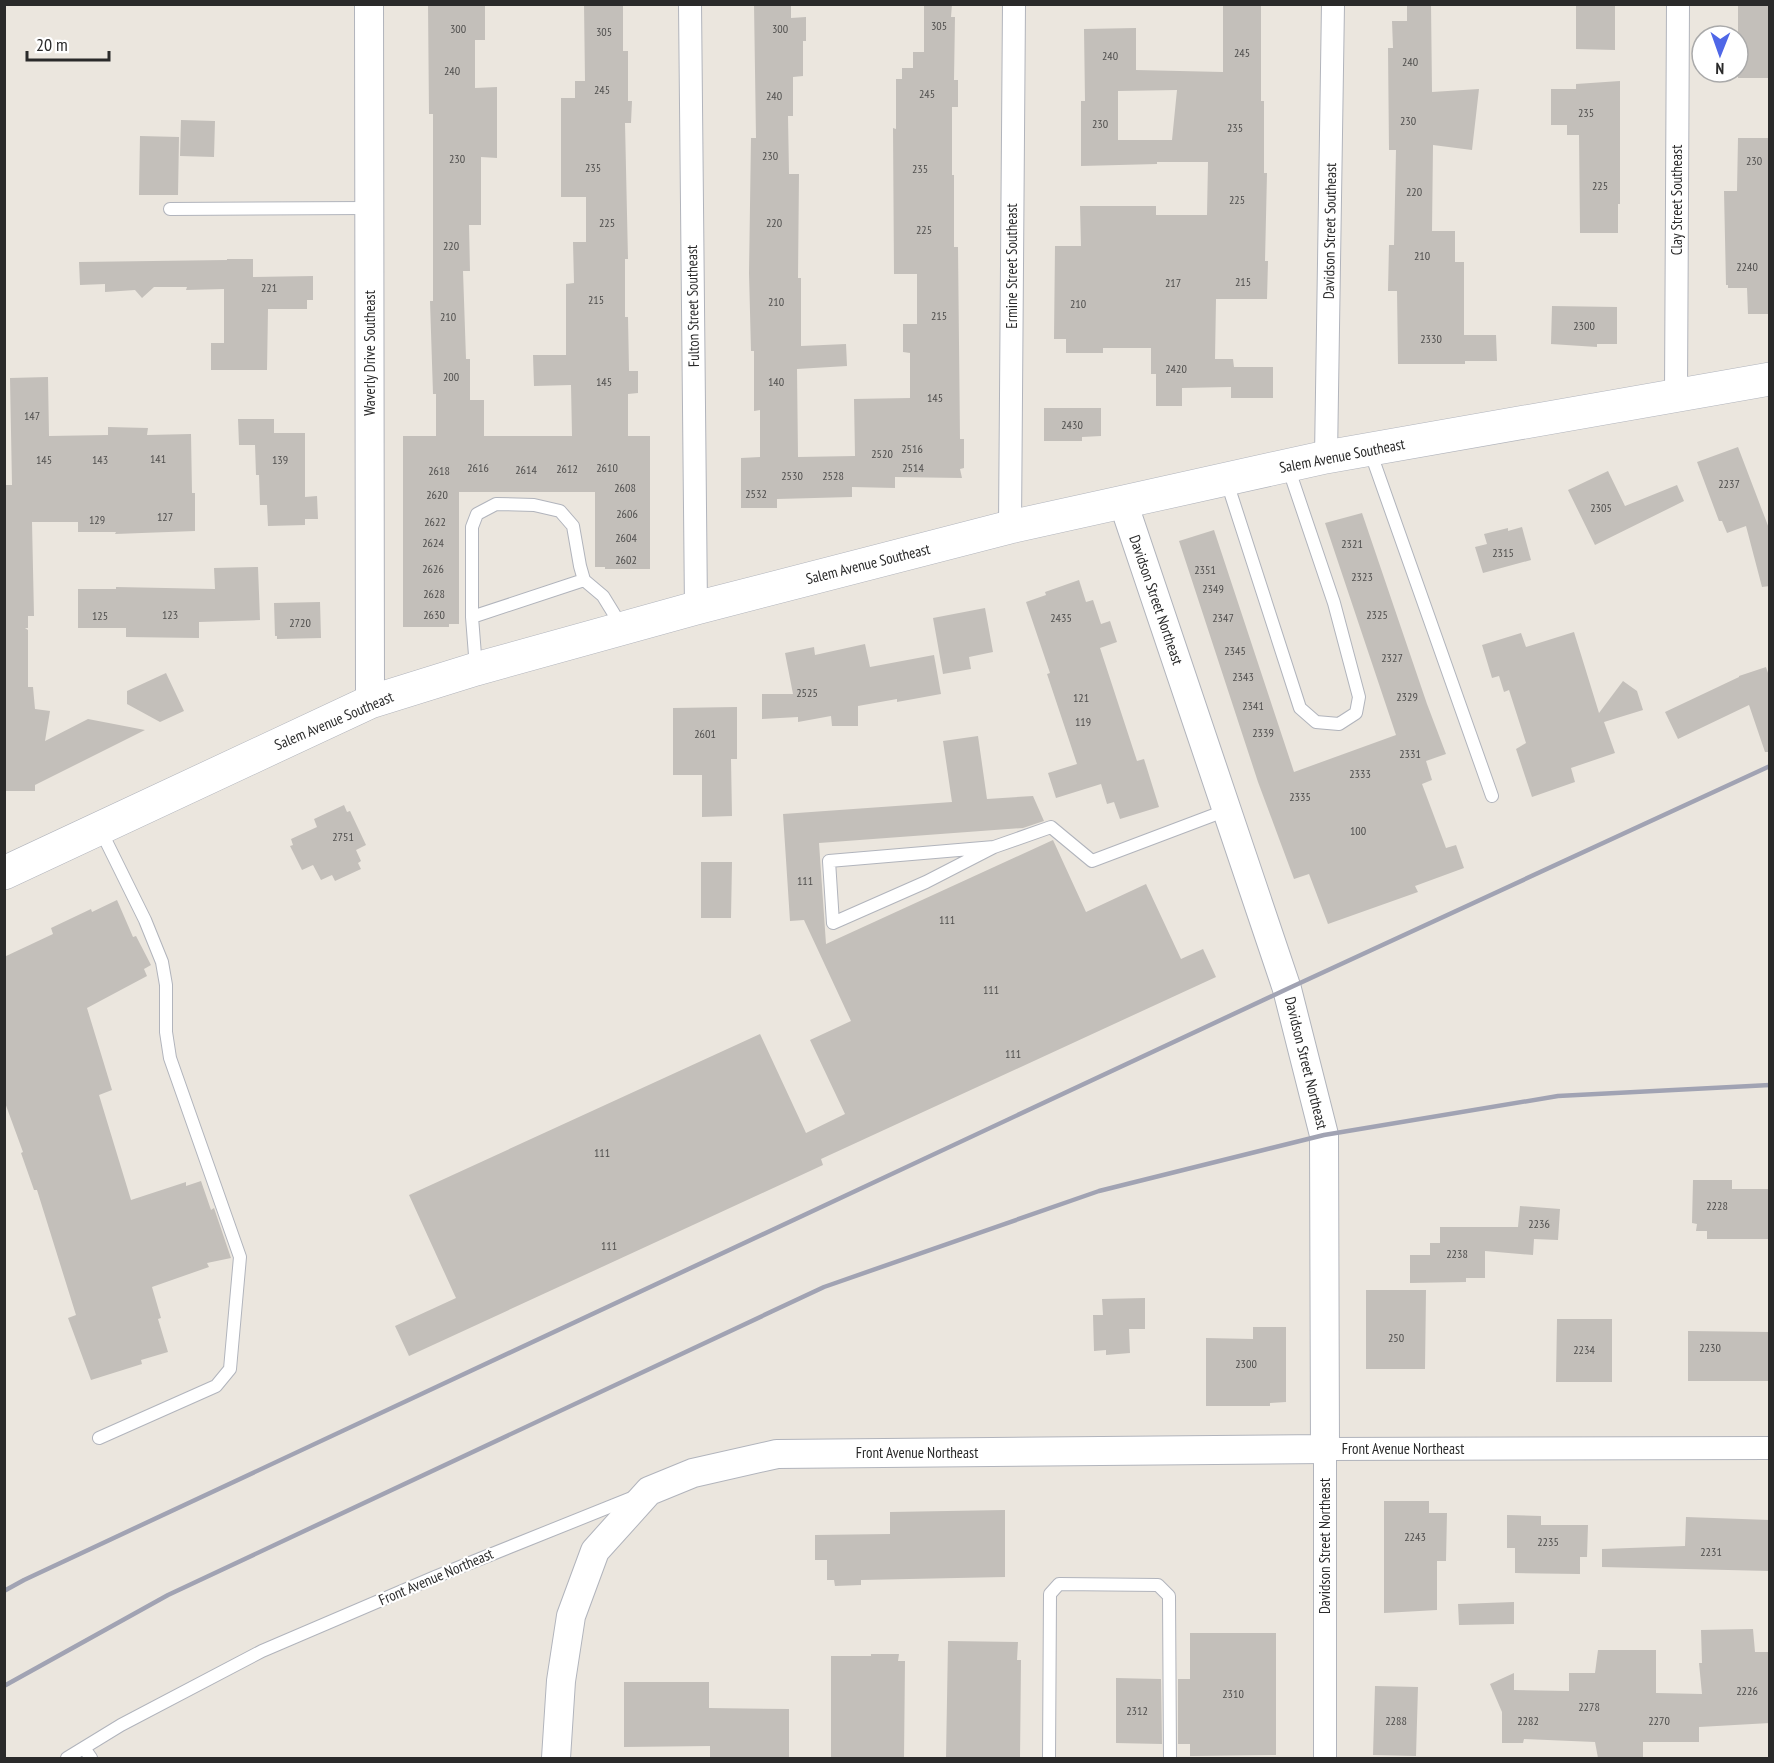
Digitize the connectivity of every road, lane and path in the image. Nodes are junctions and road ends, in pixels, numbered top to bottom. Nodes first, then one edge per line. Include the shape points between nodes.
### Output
1 (369, 4) edge
2 (690, 4) edge
3 (1014, 4) edge
4 (1333, 4) edge
5 (1678, 4) edge
6 (371, 208) junction
7 (170, 209) dead end
8 (1770, 380) edge
9 (1677, 395) junction
10 (1370, 450) junction
11 (1326, 458) junction
12 (1288, 466) junction
13 (1226, 479) junction
14 (1123, 502) junction
15 (1010, 527) junction
16 (584, 580) junction
17 (696, 608) junction
18 (472, 618) junction
19 (623, 628) junction
20 (476, 669) junction
21 (370, 702) junction
22 (1492, 796) dead end
23 (1227, 810) junction
24 (99, 828) junction
25 (993, 847) junction
26 (4, 873) edge
27 (99, 1438) dead end
28 (1770, 1448) edge
29 (1325, 1449) junction
30 (649, 1491) junction
31 (88, 1753) edge
32 (67, 1758) edge
33 (556, 1758) edge
34 (1049, 1758) edge
35 (1170, 1758) edge
36 (1325, 1758) edge

1 - 6 street, Waverly Drive Southeast
2 - 17 street, Fulton Street Southeast
3 - 15 street, Ermine Street Southeast
4 - 11 street, Davidson Street Southeast
5 - 9 street, Clay Street Southeast
6 - 7 lane
6 - 21 street, Waverly Drive Southeast
8 - 9 main road, Salem Avenue Southeast
9 - 10 main road, Salem Avenue Southeast
10 - 11 main road, Salem Avenue Southeast
10 - 22 lane
11 - 12 main road, Salem Avenue Southeast
12 - 13 main road, Salem Avenue Southeast
12 - 13 lane via 1334,603 1359,697 1356,713 1340,724 1317,722 1300,708
13 - 14 main road, Salem Avenue Southeast
14 - 15 main road, Salem Avenue Southeast
14 - 23 street, Davidson Street Northeast
15 - 17 main road, Salem Avenue Southeast
16 - 18 lane
16 - 18 lane via 573,526 560,511 534,505 496,504 477,514 472,527
16 - 19 lane via 603,596
17 - 19 main road, Salem Avenue Southeast
18 - 20 lane
19 - 20 main road, Salem Avenue Southeast
20 - 21 main road, Salem Avenue Southeast
21 - 24 main road, Salem Avenue Southeast
23 - 25 lane via 1092,861 1051,827
23 - 29 street, Davidson Street Northeast via 1287,989 1324,1135
24 - 26 main road, Salem Avenue Southeast
24 - 27 lane via 162,962 170,1058 240,1257 230,1369 216,1386
25 - 25 lane via 829,861 833,924 927,882
28 - 29 street, Front Avenue Northeast
29 - 30 street, Front Avenue Northeast via 777,1454 693,1473
29 - 36 street, Davidson Street Northeast
30 - 31 lane, Front Avenue Northeast via 262,1651 121,1725
30 - 33 street via 595,1551 571,1616 561,1681
31 - 32 lane, Front Avenue Northeast
34 - 35 lane via 1050,1594 1059,1584 1158,1585 1169,1596

